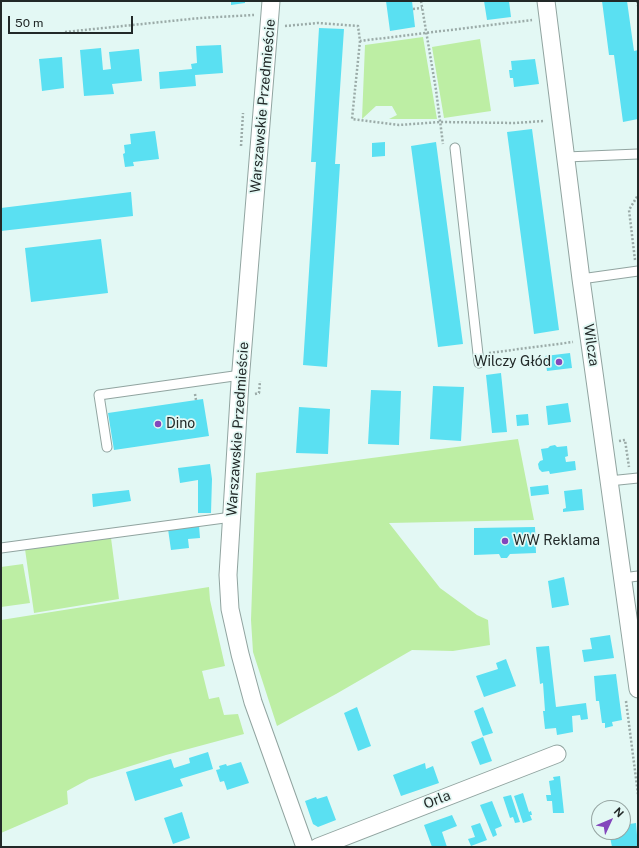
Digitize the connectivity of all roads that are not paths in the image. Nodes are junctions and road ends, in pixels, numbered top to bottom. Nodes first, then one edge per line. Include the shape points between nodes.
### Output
1 (546, 1) edge
2 (271, 7) edge
3 (455, 148) dead end
4 (638, 154) edge
5 (566, 156) junction
6 (637, 265) edge
7 (581, 279) junction
8 (478, 363) dead end
9 (241, 375) junction
10 (107, 447) dead end
11 (638, 478) edge
12 (609, 481) junction
13 (232, 517) junction
14 (1, 548) edge
15 (630, 577) edge
16 (635, 643) edge
17 (638, 689) edge
18 (557, 754) dead end
19 (304, 847) edge
20 (318, 847) edge

1 - 5 street, Wilcza
2 - 9 street, Warszawskie Przedmieście
3 - 8 lane
4 - 5 lane
5 - 7 street, Wilcza
6 - 7 lane
7 - 12 street, Wilcza
9 - 10 lane via 99,395
9 - 13 street, Warszawskie Przedmieście
11 - 12 lane
12 - 15 street, Wilcza
13 - 14 lane
13 - 19 street, Warszawskie Przedmieście via 230,609 253,702
15 - 16 street, Wilcza
16 - 17 street, Wilcza
18 - 20 street, Orla

